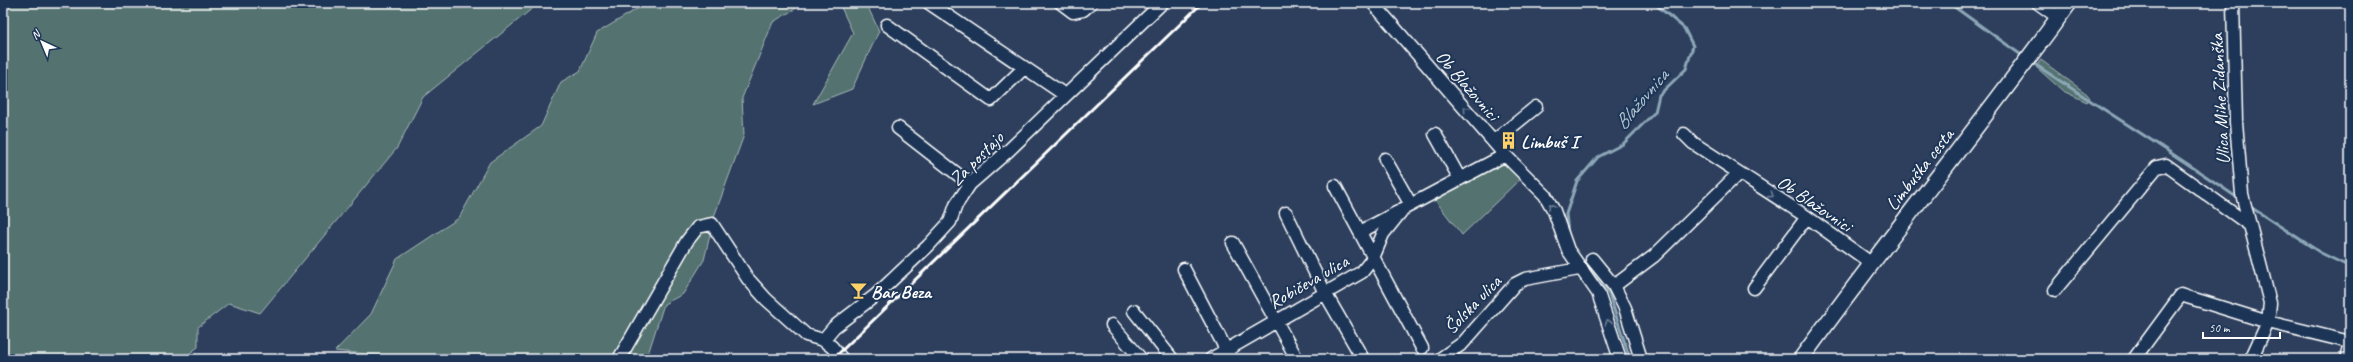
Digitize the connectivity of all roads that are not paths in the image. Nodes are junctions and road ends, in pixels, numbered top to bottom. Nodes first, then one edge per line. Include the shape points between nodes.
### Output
1 (929, 3) edge
2 (1061, 3) edge
3 (1091, 3) edge
4 (1162, 3) edge
5 (1373, 3) edge
6 (2038, 3) edge
7 (2069, 3) edge
8 (2233, 3) edge
9 (2059, 18) junction
10 (887, 25) dead end
11 (1024, 68) junction
12 (1065, 95) junction
13 (1536, 107) dead end
14 (898, 128) dead end
15 (1435, 134) dead end
16 (1684, 134) dead end
17 (1494, 141) junction
18 (1505, 155) junction
19 (1385, 159) dead end
20 (1738, 174) junction
21 (1460, 178) junction
22 (970, 184) junction
23 (1335, 186) dead end
24 (1407, 207) junction
25 (1286, 213) dead end
26 (1807, 217) junction
27 (2248, 224) junction
28 (1360, 232) junction
29 (1233, 243) dead end
30 (1374, 258) junction
31 (1592, 259) dead end
32 (1871, 263) junction
33 (1184, 269) dead end
34 (1579, 269) junction
35 (1614, 286) junction
36 (1754, 288) dead end
37 (2055, 290) dead end
38 (1325, 293) junction
39 (1134, 311) dead end
40 (1276, 321) junction
41 (2268, 322) junction
42 (1112, 325) dead end
43 (822, 340) junction
44 (2350, 342) edge
45 (1422, 348) dead end
46 (2350, 348) edge
47 (1228, 354) edge
48 (1636, 358) edge
49 (619, 359) edge
50 (842, 359) edge
51 (1141, 359) edge
52 (1172, 359) edge
53 (1212, 359) edge
54 (1297, 359) edge
55 (1363, 359) edge
56 (1440, 359) edge
57 (1620, 359) edge
58 (1801, 359) edge
59 (2134, 359) edge
60 (2251, 359) edge
61 (2347, 359) edge

1 - 11 street
2 - 3 street via 1073,12 1083,10
4 - 12 street, Za postajo
17 -> 5 street, Ob Blažovnici
6 - 9 street
7 - 9 main road, Limbuška cesta
8 - 27 street, Ulica Mihe Zidanška via 2236,122 2243,200
9 - 32 main road, Limbuška cesta
10 - 11 street via 991,100
11 - 12 street
12 - 22 street, Za postajo
13 - 17 street
14 - 22 street
15 - 21 street
16 - 20 street, Ob Blažovnici
17 - 18 street, Ob Blažovnici
18 - 21 street, Robičeva ulica
34 -> 18 street, Ob Blažovnici via 1568,250 1554,211 1545,195
19 - 24 street
20 -> 26 street, Ob Blažovnici
20 - 35 street via 1654,256
21 - 24 street, Robičeva ulica
22 - 43 street, Za postajo via 956,205 950,222 928,246 876,295 834,327
23 - 28 street
24 - 28 street
24 - 30 street, Robičeva ulica via 1383,234
25 - 38 street
26 - 32 street, Ob Blažovnici
26 - 36 street
27 - 37 street via 2166,164 2162,164
27 - 41 street, Ulica Mihe Zidanška via 2270,303
28 - 30 street
29 - 40 street
30 - 38 street, Robičeva ulica via 1362,272
30 - 45 street
31 - 35 street
32 - 58 main road, Limbuška cesta
33 - 47 street
34 - 56 street, Šolska ulica via 1525,279 1515,284 1463,343
57 -> 34 street, Ob Blažovnici via 1598,293
35 - 48 street via 1626,308
38 - 40 street, Robičeva ulica
38 - 55 street
39 - 52 street
40 - 47 street, Robičeva ulica
40 - 54 street
41 - 44 street
41 - 59 street via 2181,296
41 - 60 street, Ulica Mihe Zidanška
42 - 51 street
43 - 49 street via 806,335 766,298 748,279 712,224 698,227 688,241
43 - 50 street
46 - 61 street
47 - 53 street, Robičeva ulica

